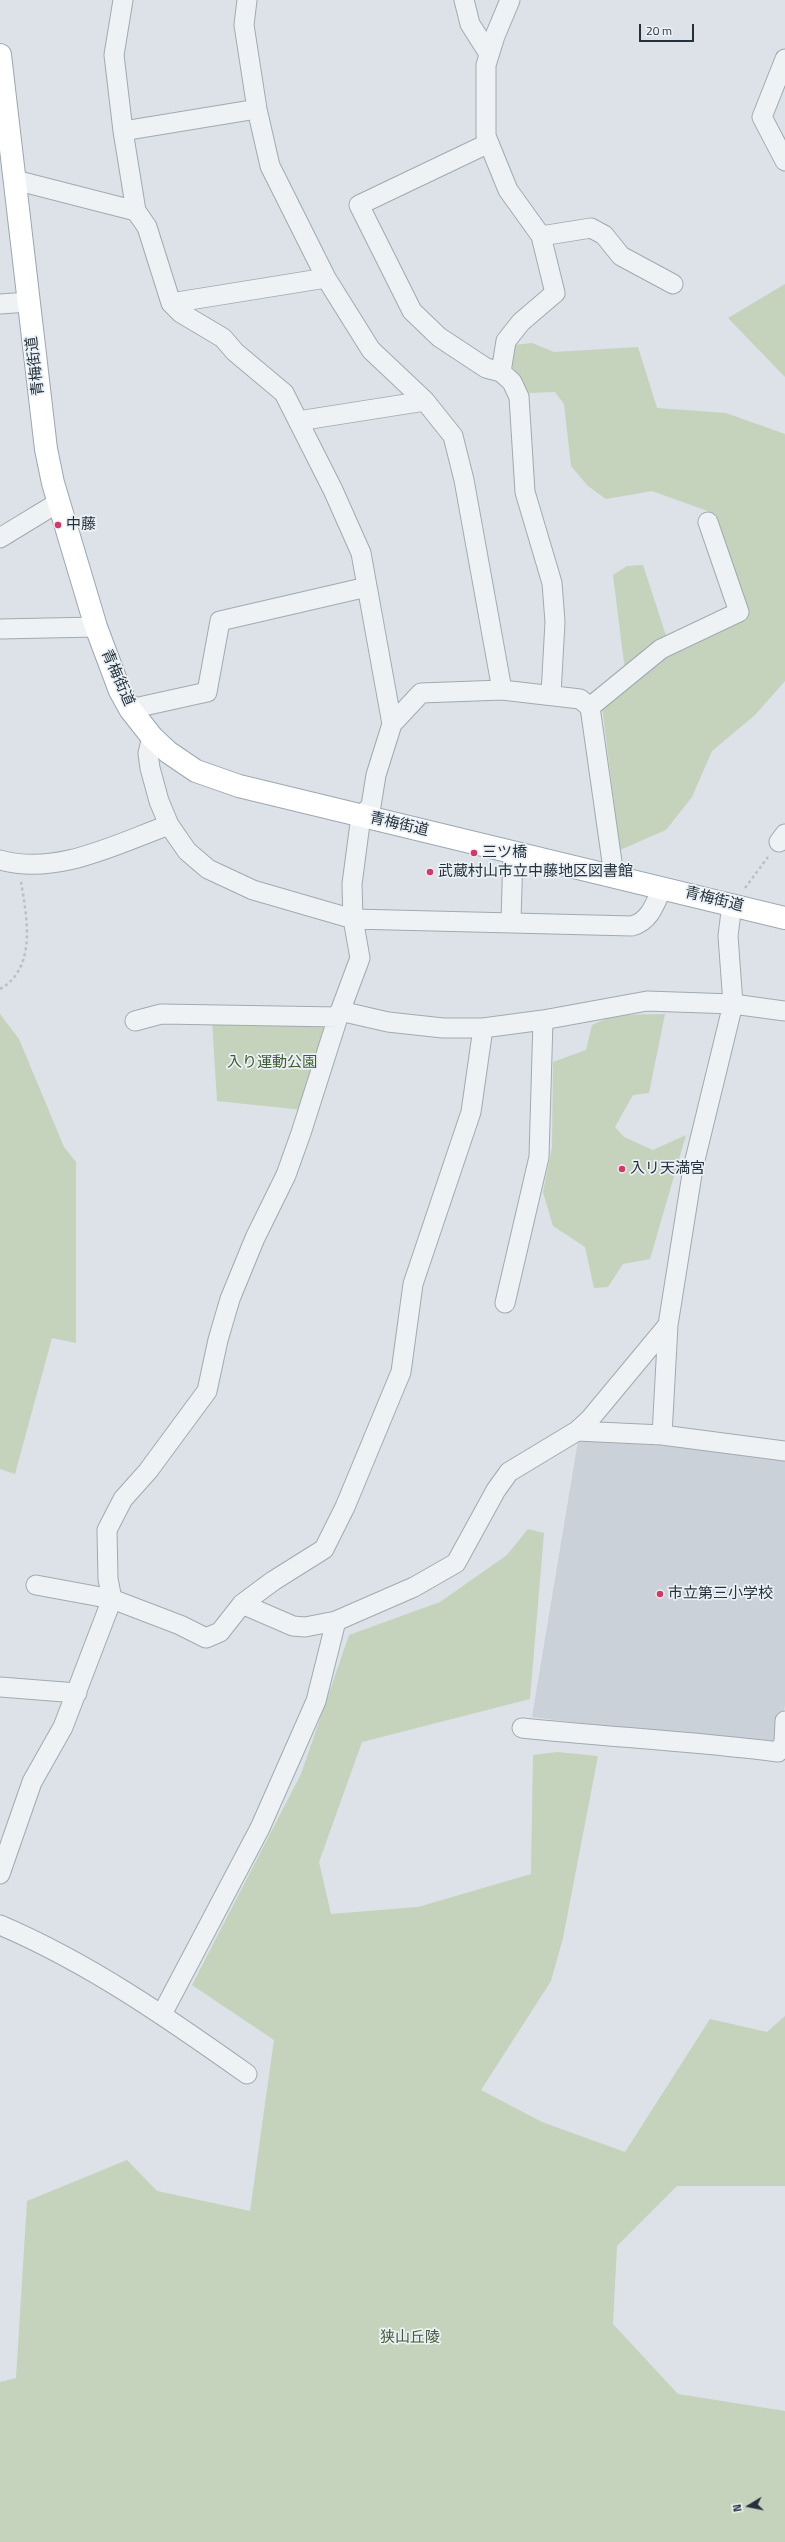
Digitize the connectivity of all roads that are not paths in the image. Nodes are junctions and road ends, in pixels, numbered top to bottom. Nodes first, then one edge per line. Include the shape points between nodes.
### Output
1 (123, 0) edge
2 (246, 0) edge
3 (464, 0) edge
4 (510, 0) edge
5 (489, 54) junction
6 (0, 55) edge
7 (785, 59) edge
8 (257, 109) junction
9 (123, 131) junction
10 (489, 143) junction
11 (785, 161) edge
12 (15, 180) junction
13 (136, 211) junction
14 (541, 236) junction
15 (326, 278) junction
16 (673, 284) dead end
17 (28, 302) junction
18 (170, 303) junction
19 (0, 304) edge
20 (501, 372) junction
21 (425, 401) junction
22 (298, 421) junction
23 (59, 502) junction
24 (708, 522) dead end
25 (0, 538) edge
26 (367, 587) junction
27 (96, 627) junction
28 (0, 629) edge
29 (502, 690) junction
30 (551, 694) junction
31 (590, 707) junction
32 (130, 709) junction
33 (392, 724) junction
34 (152, 737) junction
35 (361, 816) junction
36 (169, 825) junction
37 (513, 852) junction
38 (0, 860) edge
39 (614, 876) junction
40 (662, 888) junction
41 (732, 904) junction
42 (785, 918) edge
43 (353, 919) junction
44 (511, 921) junction
45 (733, 1004) junction
46 (785, 1011) edge
47 (339, 1014) junction
48 (543, 1020) junction
49 (135, 1021) dead end
50 (483, 1028) junction
51 (505, 1304) dead end
52 (668, 1325) junction
53 (577, 1431) junction
54 (662, 1435) junction
55 (785, 1452) edge
56 (36, 1585) dead end
57 (112, 1599) junction
58 (242, 1604) junction
59 (336, 1621) junction
60 (0, 1687) edge
61 (77, 1693) junction
62 (785, 1721) edge
63 (522, 1728) dead end
64 (0, 1874) edge
65 (0, 1925) edge
66 (162, 2014) junction
67 (247, 2074) dead end

1 - 9 street via 114,55
2 - 8 street via 244,25
3 - 5 street via 470,24
4 - 5 street
5 - 10 street via 486,65 486,136
6 - 12 main road, 青梅街道
7 - 11 street via 762,117
8 - 9 street
8 - 15 street via 270,166
9 - 13 street
10 - 14 street via 508,190
10 - 20 street via 359,206 412,311 439,337 486,368
12 - 13 street
12 - 17 main road, 青梅街道
13 - 18 street via 147,227
14 - 16 street via 591,228 604,235 622,256
14 - 20 street via 556,293 521,322 506,341
15 - 18 street
15 - 21 street via 371,350
17 - 19 street
17 - 23 main road, 青梅街道 via 46,449
18 - 22 street via 181,313 223,338 235,352 284,393
20 - 30 street via 512,382 519,397 525,492 552,583 555,622
21 - 22 street
21 - 29 street via 453,436 464,480
22 - 26 street via 361,553
23 - 25 street
23 - 27 main road, 青梅街道
24 - 31 street via 739,612 661,649
26 - 32 street via 220,621 207,692
26 - 33 street
27 - 28 street
27 - 32 main road, 青梅街道 via 114,676
29 - 30 street
29 - 33 street via 421,693
30 - 31 street via 580,699
31 - 39 street
32 - 34 main road, 青梅街道
33 - 35 street via 376,775 371,806
34 - 35 main road, 青梅街道 via 180,761 211,778
34 - 36 street via 148,753 150,768
35 - 37 main road, 青梅街道
35 - 43 street via 352,884
36 - 38 street via 61,862 19,865
36 - 43 street via 186,851 208,870 253,890
37 - 39 main road, 青梅街道
37 - 44 street
39 - 40 main road, 青梅街道
40 - 41 main road, 青梅街道
40 - 44 street via 648,918 632,926
41 - 42 main road, 青梅街道
41 - 45 street via 728,936
43 - 44 street
43 - 47 street via 360,958
45 - 46 street
45 - 48 street via 647,1001
45 - 52 street via 693,1168
47 - 49 street via 156,1010
47 - 50 street via 443,1028
47 - 57 street via 286,1175 255,1238 225,1312 207,1391 148,1471 123,1499 107,1530 108,1579
48 - 50 street
48 - 51 street via 539,1157
50 - 58 street via 471,1112 413,1284 401,1372 345,1508 324,1549 272,1581
52 - 53 street
52 - 54 street
53 - 54 street
53 - 59 street via 510,1472 496,1490 456,1563 414,1587
54 - 55 street
56 - 57 street
57 - 58 street via 180,1625 206,1638 220,1632
57 - 61 street
58 - 59 street via 293,1626 305,1627
59 - 66 street via 316,1701 260,1828
60 - 61 street
61 - 64 street via 63,1727 32,1782
62 - 63 street via 784,1743 778,1752 705,1743 627,1739
65 - 66 street via 77,1962
66 - 67 street

